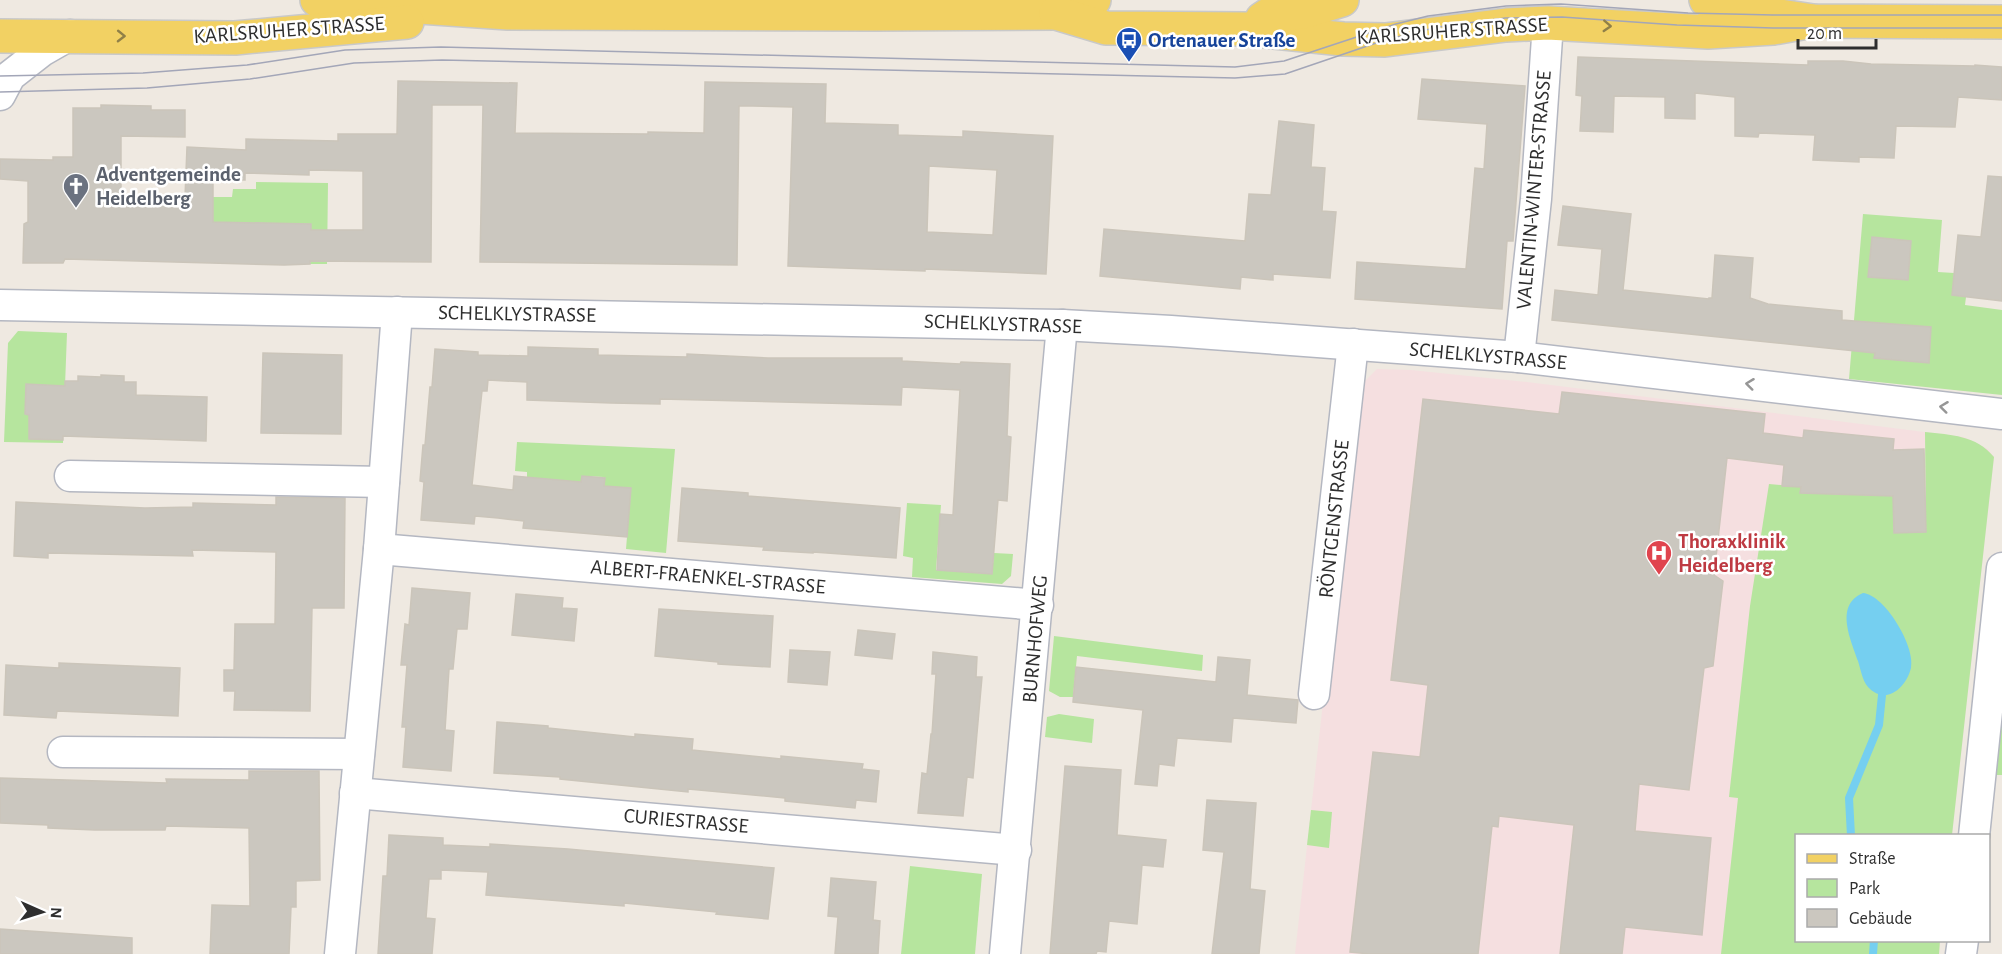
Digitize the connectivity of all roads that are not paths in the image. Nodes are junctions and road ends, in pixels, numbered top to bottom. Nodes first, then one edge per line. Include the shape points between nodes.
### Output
1 (317, 0) edge
2 (1094, 0) edge
3 (1342, 0) edge
4 (1706, 0) edge
5 (373, 2) edge
6 (875, 7) edge
7 (508, 13) junction
8 (1056, 13) junction
9 (1813, 21) junction
10 (2002, 22) edge
11 (1548, 23) junction
12 (1245, 29) junction
13 (70, 35) junction
14 (0, 36) edge
15 (0, 96) edge
16 (0, 305) edge
17 (397, 312) junction
18 (1062, 325) junction
19 (1353, 344) junction
20 (1519, 357) junction
21 (2002, 414) edge
22 (70, 476) dead end
23 (384, 482) junction
24 (379, 549) junction
25 (2002, 568) edge
26 (1038, 605) junction
27 (1314, 694) dead end
28 (63, 752) dead end
29 (359, 754) junction
30 (355, 793) junction
31 (1974, 834) edge
32 (1016, 850) junction
33 (340, 954) edge
34 (1005, 954) edge

1 - 5 main road, KARLSRUHER STRASSE
2 - 8 main road, KARLSRUHER STRASSE
3 - 12 main road via 1303,12 1268,15
4 - 9 main road, KARLSRUHER STRASSE
5 - 7 main road, KARLSRUHER STRASSE
6 - 7 main road, KARLSRUHER STRASSE
6 - 8 main road, KARLSRUHER STRASSE
13 -> 7 main road, KARLSRUHER STRASSE via 235,38
8 - 12 main road, KARLSRUHER STRASSE via 1106,28
9 - 10 main road, KARLSRUHER STRASSE
11 -> 9 main road, KARLSRUHER STRASSE via 1708,32
11 - 12 main road, KARLSRUHER STRASSE via 1386,40
11 - 20 street, VALENTIN-WINTER-STRASSE via 1536,200
13 - 14 main road, KARLSRUHER STRASSE
13 - 15 street via 10,76
16 - 17 street, SCHELKLYSTRASSE
17 - 18 street, SCHELKLYSTRASSE
17 - 23 street
18 - 19 street, SCHELKLYSTRASSE
18 - 26 street, BURNHOFWEG
19 - 20 street, SCHELKLYSTRASSE
19 - 27 street, RÖNTGENSTRASSE
21 -> 20 street, SCHELKLYSTRASSE
22 - 23 street
23 - 24 street
24 - 26 street, ALBERT-FRAENKEL-STRASSE
24 - 29 street
25 - 31 street
26 - 32 street, BURNHOFWEG
28 - 29 street
29 - 30 street
30 - 32 street, CURIESTRASSE
30 - 33 street
32 - 34 street, BURNHOFWEG

